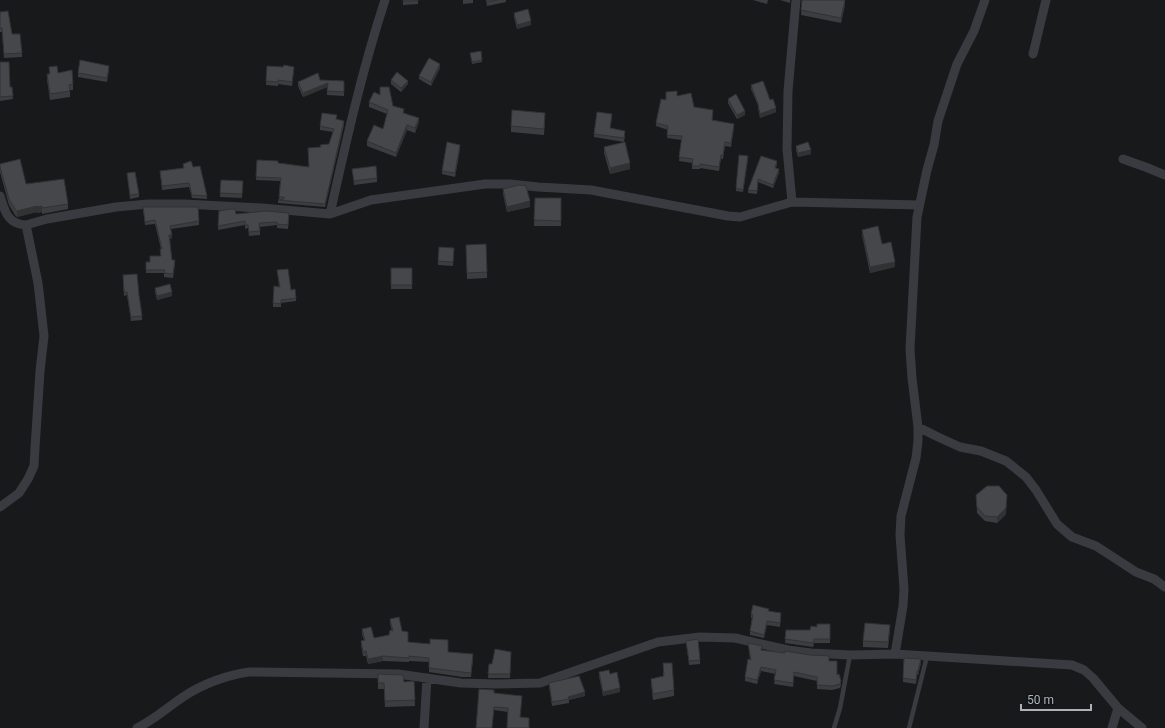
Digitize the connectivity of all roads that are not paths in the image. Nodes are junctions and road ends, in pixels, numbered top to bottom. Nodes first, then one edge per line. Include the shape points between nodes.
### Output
1 (385, 0) edge
2 (796, 0) edge
3 (985, 0) edge
4 (1046, 0) edge
5 (1033, 54) dead end
6 (1123, 159) dead end
7 (1165, 175) edge
8 (0, 196) edge
9 (792, 202) junction
10 (919, 205) junction
11 (330, 214) junction
12 (26, 225) junction
13 (918, 428) junction
14 (0, 507) edge
15 (1165, 587) edge
16 (895, 654) junction
17 (850, 655) junction
18 (927, 656) junction
19 (427, 678) junction
20 (1118, 708) junction
21 (137, 728) edge
22 (424, 728) edge
23 (834, 728) edge
24 (909, 728) edge
25 (1112, 728) edge
26 (1142, 728) edge

1 - 11 street via 354,109
2 - 9 street via 788,90 787,150
3 - 10 street via 974,31 957,64 938,121
4 - 5 street
6 - 7 street
8 - 12 street via 9,218
9 - 10 street
9 - 11 street via 740,217 591,190 485,184 371,200
10 - 13 street via 910,349
11 - 12 street via 262,208 148,204 116,207
12 - 14 street via 38,283 44,336 34,466 19,493
13 - 15 street via 960,447 981,451 1006,461 1026,477 1058,524 1072,537 1096,546
13 - 16 street via 916,458 901,516 904,589
16 - 17 street
16 - 18 street
17 - 19 street via 788,650 735,638 700,637 658,642 540,683 461,683
17 - 23 lane
18 - 20 street via 1072,665 1084,670
18 - 24 lane
19 - 21 street via 398,674 236,673 185,696
19 - 22 street
20 - 25 street
20 - 26 street

